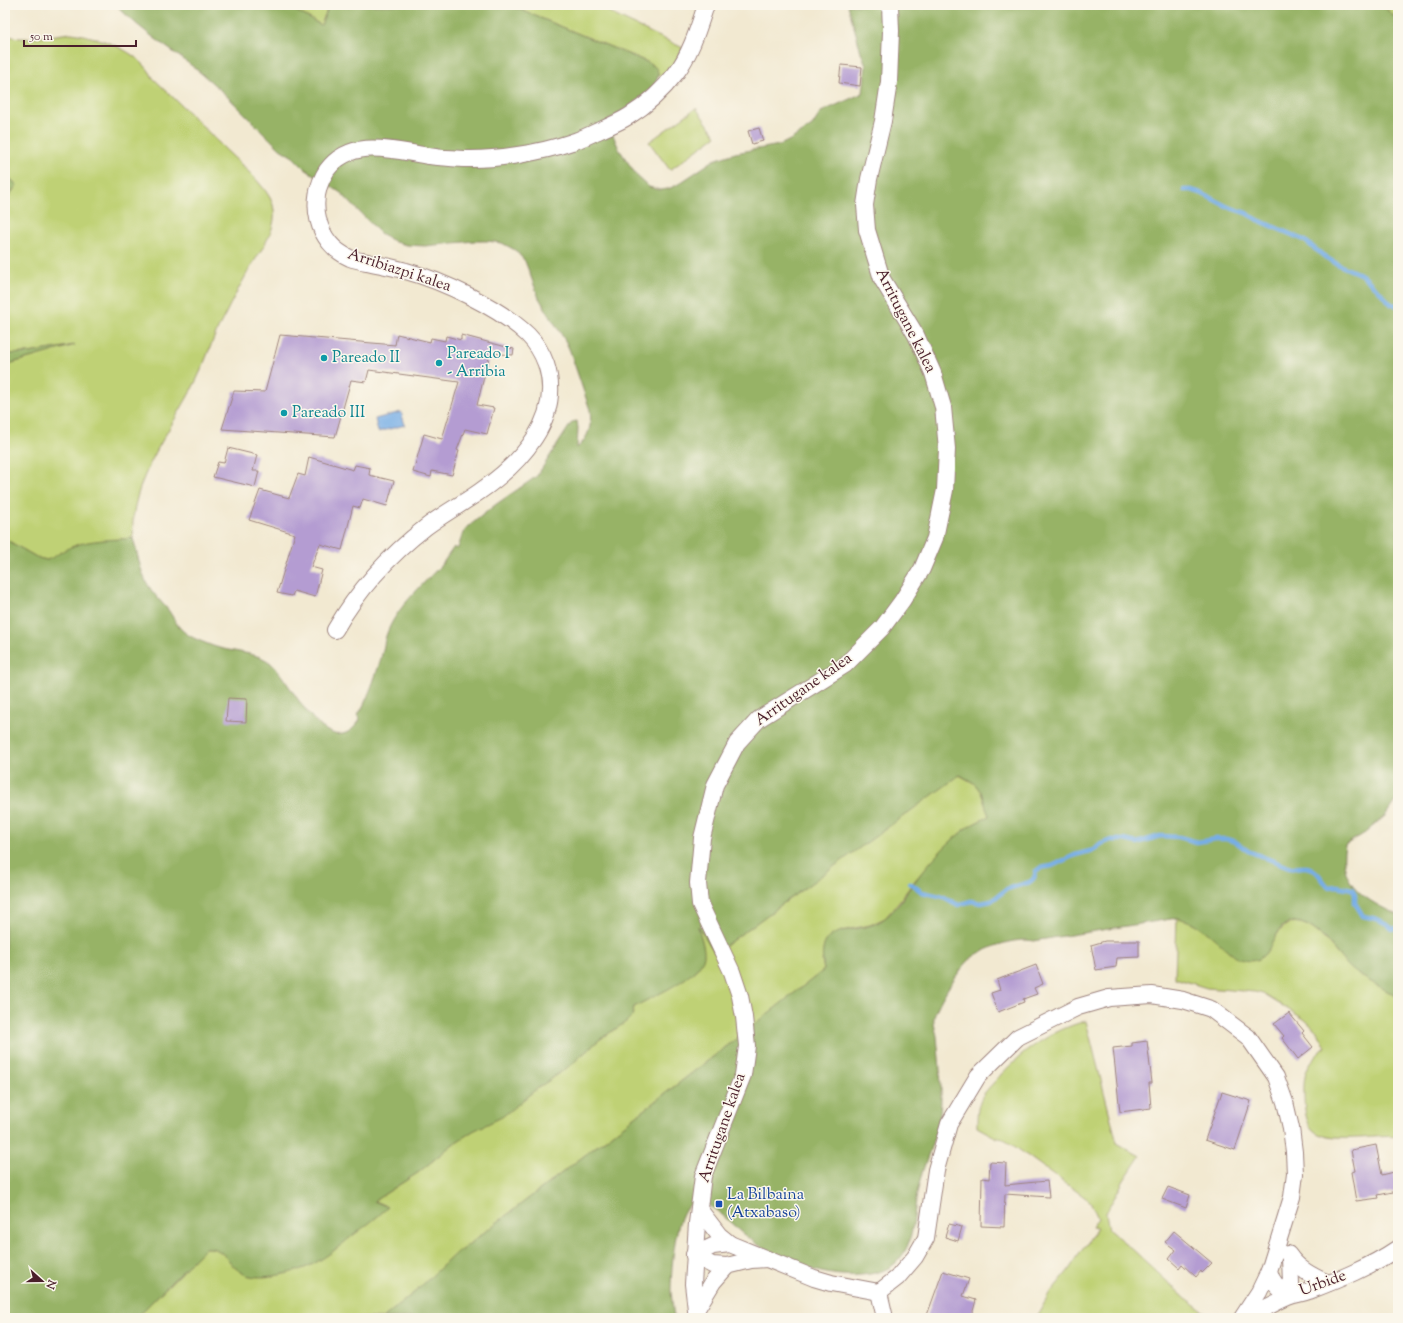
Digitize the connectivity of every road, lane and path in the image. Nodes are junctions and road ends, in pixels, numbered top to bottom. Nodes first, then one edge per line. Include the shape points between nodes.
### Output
1 (706, 5) edge
2 (890, 5) edge
3 (335, 630) dead end
4 (699, 1209) junction
5 (1280, 1236) junction
6 (730, 1244) junction
7 (1398, 1248) edge
8 (694, 1255) junction
9 (1290, 1257) junction
10 (769, 1259) junction
11 (727, 1266) junction
12 (1269, 1271) junction
13 (1328, 1283) junction
14 (880, 1292) junction
15 (1290, 1296) junction
16 (696, 1314) edge
17 (885, 1318) edge
18 (1242, 1318) edge
19 (1247, 1318) edge

1 - 3 street, Arribiazpi kalea via 691,48 676,73 657,94 627,118 572,142 498,158 467,159 383,148 364,148 344,155 329,168 319,184 316,204 319,226 337,250 351,259 411,272 444,284 494,310 530,336 541,351 550,386 548,409 538,434 521,456 480,492 427,526 393,555 347,609
2 - 4 street, Arritugane kalea via 889,82 865,205 867,230 882,279 916,336 933,373 943,407 947,449 945,490 935,538 922,569 882,628 845,665 759,718 737,743 715,784 702,838 698,883 700,904 732,972 740,996 747,1046 743,1075 703,1176
4 - 6 street via 719,1235
4 - 8 street, Arritugane kalea
5 - 9 street
5 - 12 street
5 - 14 street via 1292,1197 1295,1174 1291,1128 1276,1077 1248,1038 1211,1009 1183,1000 1152,995 1109,998 1078,1007 1018,1038 978,1076 949,1124 936,1170 926,1238 897,1278
6 - 8 street via 713,1246
6 - 10 street
7 - 13 street, Urbide via 1359,1271
8 - 11 street via 712,1265
8 - 16 street, Arritugane kalea via 692,1284
9 - 13 street via 1310,1276
9 - 15 street
10 - 11 street
10 - 14 street via 814,1278
11 - 16 street via 713,1282
12 - 15 street via 1276,1286
12 - 18 street
13 - 15 street, Urbide via 1308,1292
14 - 17 street
15 - 19 street, Urbide

